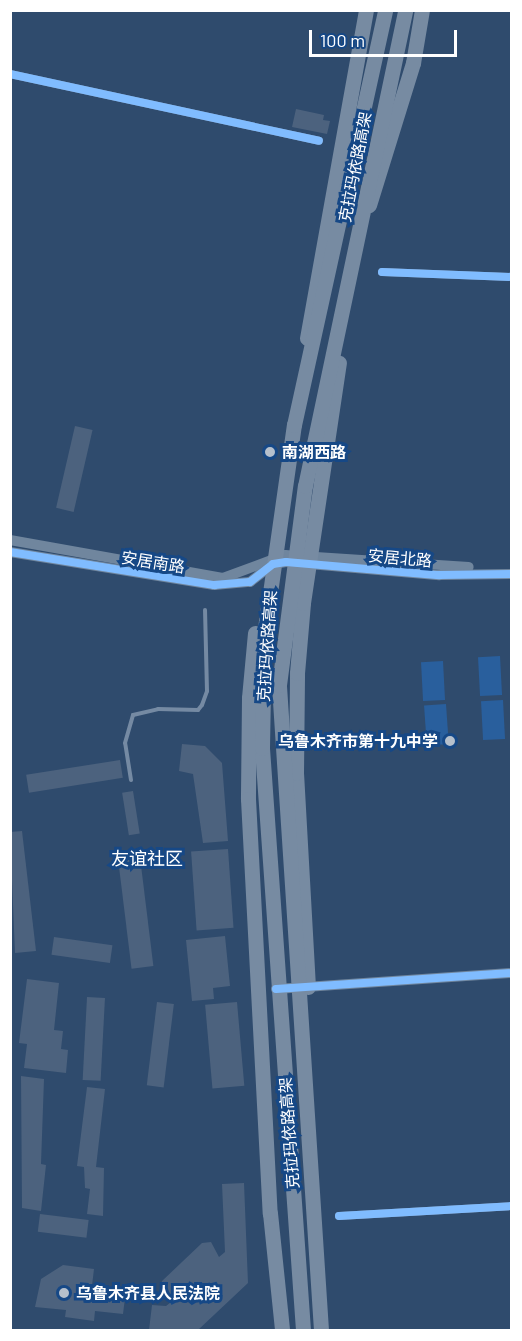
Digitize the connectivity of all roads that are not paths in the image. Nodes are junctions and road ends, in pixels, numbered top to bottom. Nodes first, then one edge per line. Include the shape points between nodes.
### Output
1 (366, 10) edge
2 (385, 10) edge
3 (405, 10) edge
4 (422, 10) edge
5 (10, 74) edge
6 (319, 141) dead end
7 (360, 231) junction
8 (382, 272) dead end
9 (512, 277) edge
10 (342, 326) junction
11 (294, 425) junction
12 (278, 512) junction
13 (10, 540) edge
14 (10, 552) edge
15 (291, 559) junction
16 (512, 567) edge
17 (512, 574) edge
18 (206, 610) dead end
19 (130, 780) dead end
20 (512, 973) edge
21 (308, 987) junction
22 (276, 989) dead end
23 (512, 1206) edge
24 (339, 1216) dead end
25 (282, 1330) edge
26 (303, 1330) edge
27 (321, 1330) edge

1 - 11 highway, bridge
2 - 11 highway, 克拉玛依路高架, bridge
3 - 7 highway, 克拉玛依路高架, bridge
4 - 7 highway, bridge via 413,63
5 - 6 street
7 - 10 highway, 克拉玛依路高架, bridge
8 - 9 street
10 - 21 highway, bridge via 303,603 297,673 296,773
10 - 27 highway, 克拉玛依路高架, bridge via 305,486 279,685
11 - 12 highway, 克拉玛依路高架, bridge
12 - 25 highway, bridge via 257,615 247,741 270,1213
12 - 26 highway, 克拉玛依路高架, bridge via 264,635 262,748
13 - 15 street, 安居南路 via 223,578 247,573 274,556
14 - 15 street, 安居南路 via 214,585 250,582 273,564
15 - 16 street, 安居北路
15 - 17 street, 安居北路 via 439,575
18 - 19 lane via 207,691 202,705 198,711 158,709 133,715 125,743
20 - 21 street
21 - 22 street
23 - 24 street

